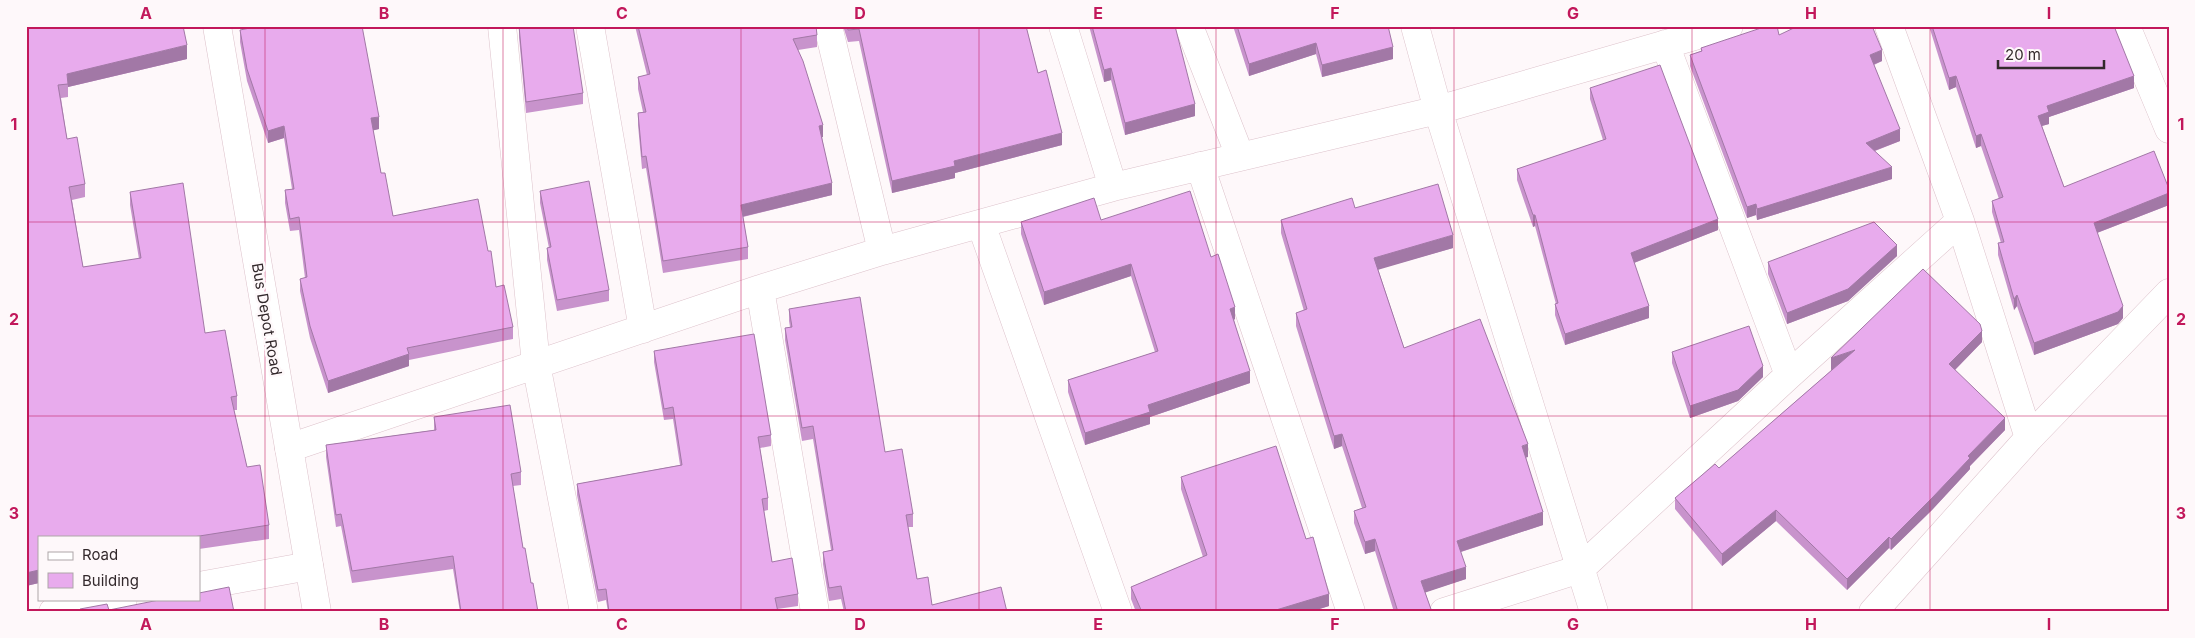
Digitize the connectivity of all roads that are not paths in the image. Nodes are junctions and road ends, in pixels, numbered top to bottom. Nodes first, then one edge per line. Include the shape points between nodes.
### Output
1 (217, 26) edge
2 (502, 26) edge
3 (590, 26) edge
4 (828, 26) edge
5 (1063, 26) edge
6 (1189, 26) edge
7 (1415, 26) edge
8 (1730, 26) edge
9 (1889, 26) edge
10 (2126, 26) edge
11 (1665, 44) junction
12 (1438, 110) junction
13 (2169, 129) edge
14 (1240, 156) junction
15 (1200, 166) junction
16 (1113, 187) junction
17 (1960, 221) junction
18 (981, 224) junction
19 (882, 251) junction
20 (760, 289) junction
21 (2169, 293) edge
22 (643, 329) junction
23 (536, 364) junction
24 (1789, 374) junction
25 (2029, 438) junction
26 (289, 448) junction
27 (309, 566) junction
28 (1580, 570) junction
29 (200, 586) edge
30 (118, 600) edge
31 (53, 612) edge
32 (317, 612) edge
33 (584, 612) edge
34 (815, 612) edge
35 (1118, 612) edge
36 (1351, 612) edge
37 (1444, 612) edge
38 (1594, 612) edge
39 (1873, 612) edge

1 - 26 street, Bus Depot Road
2 - 23 street
3 - 22 street
4 - 19 street
5 - 16 street
6 - 14 street
7 - 12 street
8 - 11 street
9 - 17 street
10 - 13 street
11 - 12 street
11 - 24 street
12 - 14 street
12 - 28 street
14 - 15 street
15 - 16 street
15 - 36 street
16 - 18 street
17 - 24 street
17 - 25 street
18 - 19 street
18 - 35 street
19 - 20 street
20 - 22 street
20 - 34 street
21 - 25 street
22 - 23 street
23 - 26 street
23 - 33 street
24 - 28 street
25 - 39 street
26 - 27 street, Bus Depot Road
27 - 29 street
27 - 32 street, Bus Depot Road
28 - 37 street
28 - 38 street
30 - 31 street

